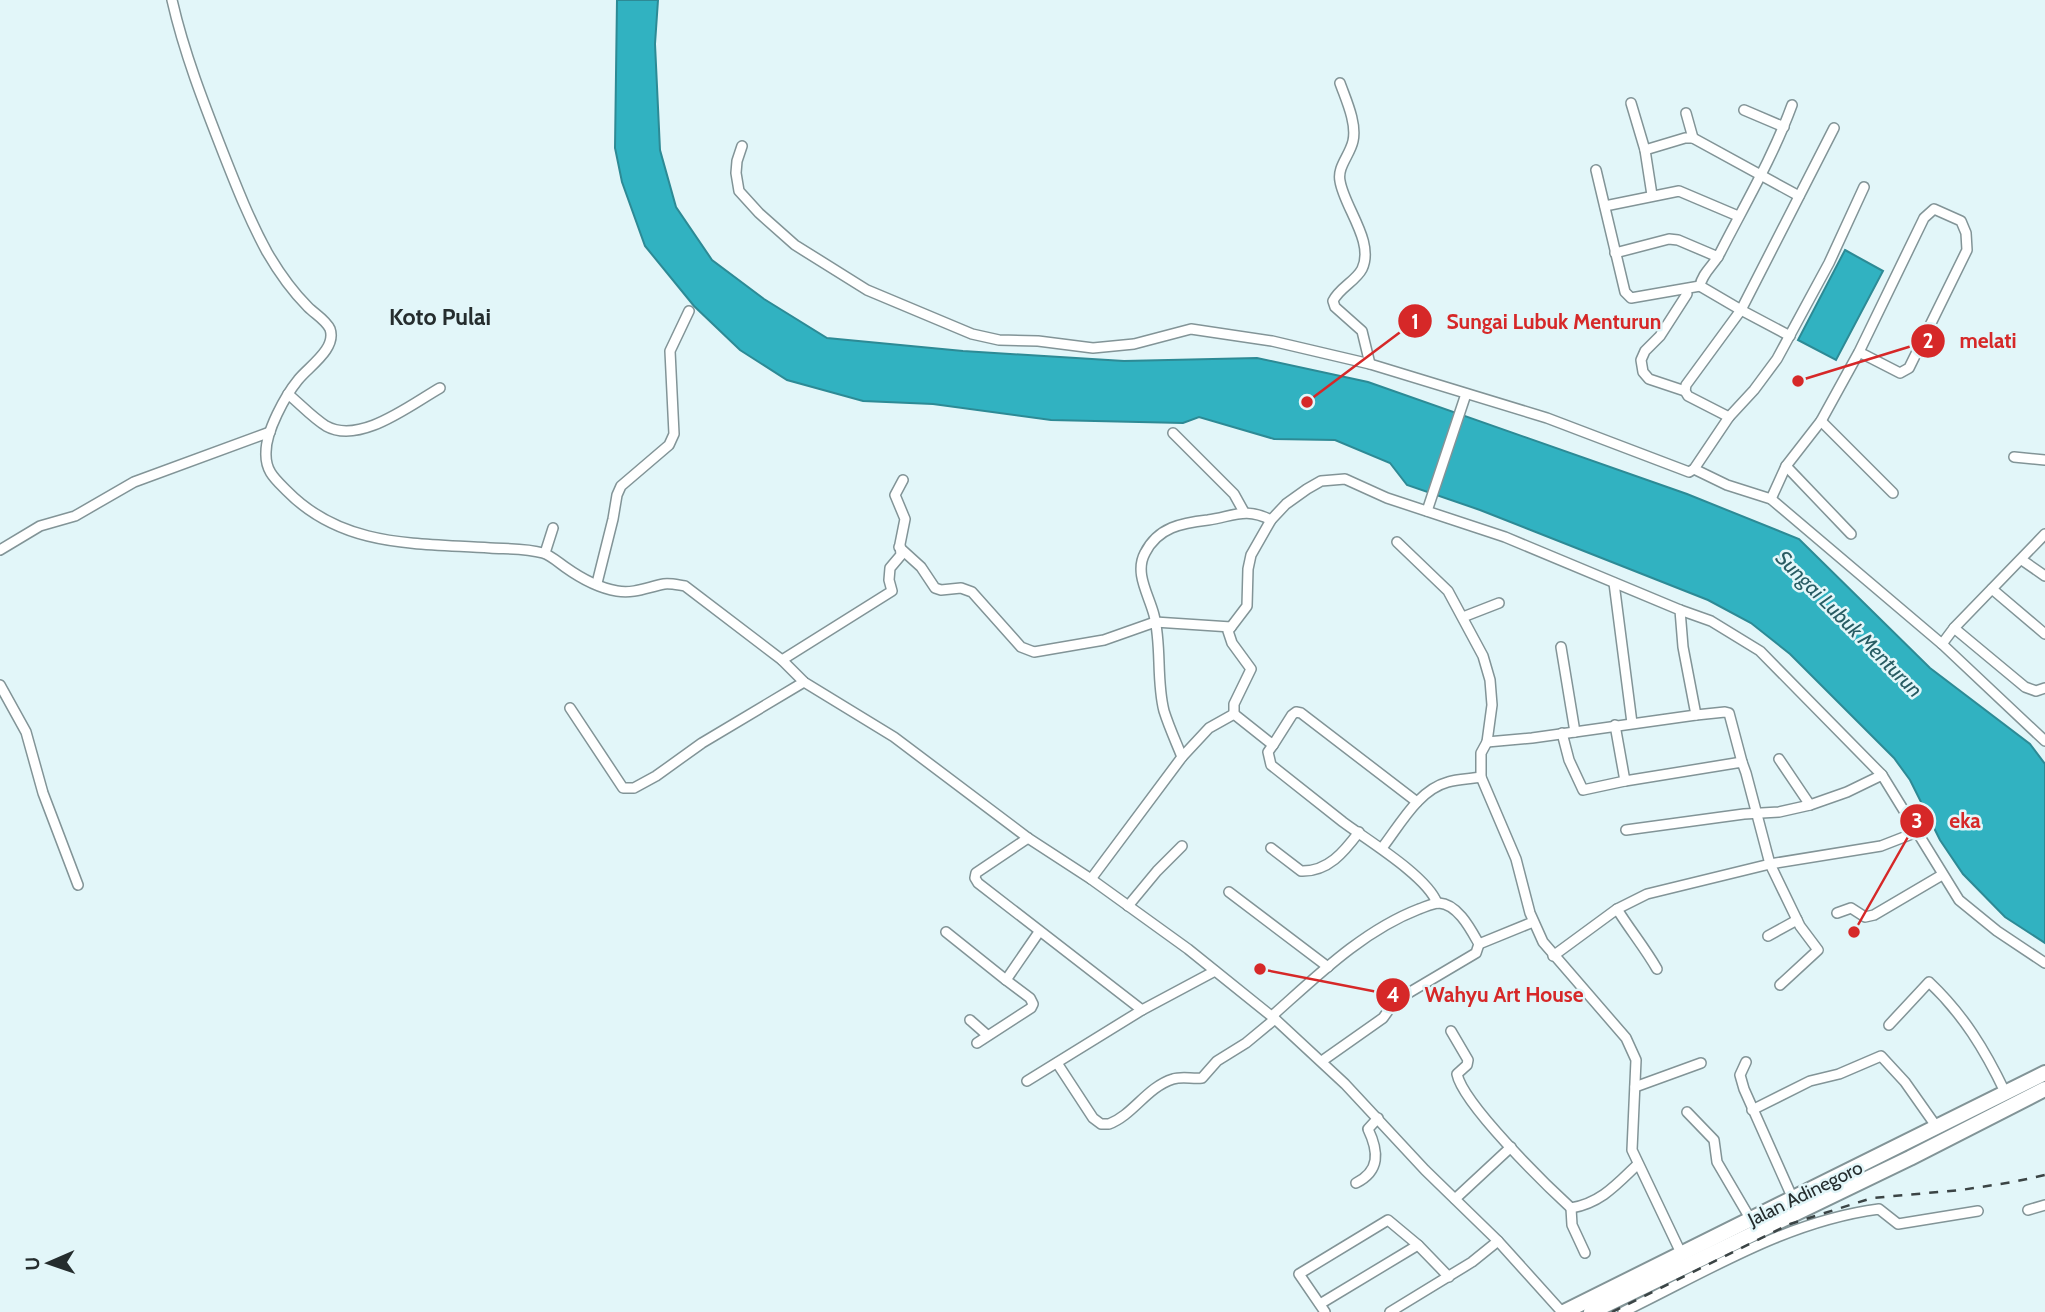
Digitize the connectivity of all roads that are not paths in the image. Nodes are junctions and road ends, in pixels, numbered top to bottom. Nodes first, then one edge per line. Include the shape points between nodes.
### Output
1 (172, 0) edge
2 (1340, 83) dead end
3 (1630, 103) dead end
4 (1792, 105) dead end
5 (1744, 110) dead end
6 (1686, 113) dead end
7 (1784, 127) junction
8 (1834, 128) dead end
9 (1693, 138) junction
10 (742, 146) dead end
11 (1645, 150) junction
12 (1596, 170) dead end
13 (1762, 175) junction
14 (1864, 187) dead end
15 (1653, 195) junction
16 (1799, 196) junction
17 (1605, 206) junction
18 (1738, 216) junction
19 (1615, 253) junction
20 (1718, 257) junction
21 (1700, 286) junction
22 (1686, 289) junction
23 (1741, 310) junction
24 (689, 311) dead end
25 (1790, 336) junction
26 (1859, 352) junction
27 (1370, 364) junction
28 (440, 388) dead end
29 (1685, 391) junction
30 (288, 394) junction
31 (1465, 398) junction
32 (1729, 417) junction
33 (1821, 421) junction
34 (270, 432) junction
35 (1172, 433) dead end
36 (2014, 457) dead end
37 (2045, 460) edge
38 (1786, 466) junction
39 (1694, 469) junction
40 (903, 480) dead end
41 (1893, 492) dead end
42 (1770, 499) junction
43 (1428, 508) junction
44 (1244, 512) junction
45 (1271, 520) junction
46 (553, 528) dead end
47 (1851, 534) dead end
48 (2045, 534) edge
49 (1397, 542) dead end
50 (899, 547) junction
51 (0, 550) edge
52 (545, 553) junction
53 (2022, 560) junction
54 (2045, 576) edge
55 (597, 583) junction
56 (1614, 583) junction
57 (1992, 589) junction
58 (1499, 603) dead end
59 (1680, 610) junction
60 (1463, 617) junction
61 (1155, 622) junction
62 (1231, 626) junction
63 (1954, 628) junction
64 (2045, 634) edge
65 (1942, 644) junction
66 (1562, 647) dead end
67 (782, 660) junction
68 (804, 682) junction
69 (0, 685) edge
70 (2045, 688) edge
71 (570, 708) dead end
72 (1234, 714) junction
73 (1696, 715) junction
74 (1632, 723) junction
75 (1615, 725) junction
76 (1575, 732) junction
77 (1562, 733) junction
78 (2041, 737) edge
79 (1487, 742) junction
80 (1273, 745) junction
81 (1182, 757) junction
82 (1779, 759) dead end
83 (1742, 762) junction
84 (1882, 775) junction
85 (1481, 777) junction
86 (1625, 781) junction
87 (1417, 802) junction
88 (1810, 805) junction
89 (1756, 813) junction
90 (1626, 831) dead end
91 (1359, 832) junction
92 (1917, 832) junction
93 (1028, 838) junction
94 (1182, 846) dead end
95 (1271, 848) dead end
96 (1382, 848) junction
97 (1770, 864) junction
98 (1942, 875) junction
99 (1091, 879) junction
100 (78, 885) dead end
101 (1229, 892) dead end
102 (1437, 903) junction
103 (1128, 906) junction
104 (1617, 909) junction
105 (1837, 913) dead end
106 (1797, 920) junction
107 (1533, 922) junction
108 (946, 932) dead end
109 (1039, 932) junction
110 (1768, 936) dead end
111 (1479, 944) junction
112 (1553, 956) junction
113 (2045, 963) edge
114 (1328, 967) junction
115 (1657, 970) dead end
116 (1215, 971) junction
117 (1006, 980) junction
118 (1780, 985) dead end
119 (1142, 1010) junction
120 (1274, 1017) junction
121 (970, 1020) dead end
122 (1889, 1025) dead end
123 (1451, 1031) dead end
124 (987, 1035) junction
125 (978, 1043) dead end
126 (1322, 1061) junction
127 (1746, 1062) dead end
128 (1057, 1063) junction
129 (1701, 1063) dead end
130 (2045, 1073) edge
131 (1027, 1082) dead end
132 (1635, 1087) junction
133 (2045, 1089) edge
134 (2005, 1092) junction
135 (1752, 1110) junction
136 (1687, 1112) dead end
137 (1378, 1118) junction
138 (1936, 1126) junction
139 (1511, 1147) junction
140 (1907, 1151) junction
141 (1884, 1162) junction
142 (1638, 1164) junction
143 (1356, 1184) dead end
144 (1455, 1199) junction
145 (1793, 1199) junction
146 (2045, 1205) edge
147 (1571, 1208) junction
148 (2028, 1210) dead end
149 (1978, 1211) dead end
150 (1751, 1220) junction
151 (1498, 1241) junction
152 (1418, 1245) junction
153 (1586, 1253) dead end
154 (1681, 1253) junction
155 (1449, 1277) junction
156 (1661, 1286) junction
157 (1322, 1308) edge
158 (1642, 1308) edge
159 (1391, 1312) edge
160 (1563, 1312) edge
161 (1591, 1312) edge
162 (1623, 1312) edge

1 - 30 street via 201,97 242,200 286,281 331,330 327,348
2 - 27 street via 1354,131 1340,181 1364,249 1362,269 1334,301 1362,331
3 - 11 street
4 - 7 street
5 - 7 street
6 - 9 street
7 - 13 street
8 - 16 street
9 - 11 street
9 - 13 street
10 - 27 street via 736,173 739,191 795,245 867,290 972,334 1093,348 1134,344 1191,328
11 - 15 street
12 - 17 street
13 - 16 street
13 - 18 street
14 - 25 street
15 - 17 street
15 - 18 street via 1679,191
16 - 23 street
17 - 19 street
18 - 20 street
19 - 20 street via 1669,239
19 - 22 street via 1625,292 1632,298
20 - 21 street
21 - 22 street
21 - 23 street
22 - 29 street via 1687,294 1641,360 1649,379
23 - 25 street
23 - 29 street
24 - 55 street via 670,351 674,433 669,445 621,486
25 - 32 street via 1754,390
26 - 26 street via 1900,373 1909,368 1967,250 1961,221 1934,209 1924,218
26 - 33 street
27 - 31 street
28 - 30 street via 352,432 323,424
29 - 32 street
30 - 34 street
31 - 39 street via 1547,418 1682,470
31 - 43 street
32 - 39 street
33 - 38 street
33 - 41 street
34 - 51 street via 134,482 75,516 47,523
34 - 52 street via 265,452 270,473 313,514 349,532 402,543
35 - 44 street via 1234,494
36 - 37 street
38 - 42 street
38 - 47 street
39 - 42 street
40 - 50 street via 895,495 905,519
42 - 65 street
43 - 45 street via 1387,498 1345,479 1321,481
43 - 56 street
44 - 45 street
44 - 61 street via 1181,523 1151,542 1140,570
45 - 62 street via 1251,555 1247,606
46 - 52 street
48 - 53 street
49 - 60 street via 1448,591
50 - 61 street via 935,588 972,592 1028,651 1104,640
50 - 67 street via 901,555 890,568 889,593
52 - 55 street
53 - 54 street
53 - 57 street
55 - 67 street via 619,592 666,583 684,586
56 - 59 street
56 - 74 street
57 - 63 street
57 - 64 street
58 - 60 street
59 - 73 street
59 - 84 street via 1711,621 1760,651
60 - 79 street via 1490,680
61 - 62 street
61 - 81 street via 1164,710
62 - 72 street via 1228,636 1251,669 1234,704
63 - 65 street
63 - 70 street via 2025,687
65 - 78 street
66 - 76 street
67 - 68 street
68 - 71 street via 629,789 623,788
68 - 93 street via 894,737
69 - 100 street via 26,732 43,793
72 - 80 street
72 - 81 street via 1209,728
73 - 74 street
73 - 83 street via 1729,713
74 - 75 street
75 - 76 street
75 - 86 street
76 - 77 street
77 - 79 street
77 - 86 street via 1583,790
79 - 85 street via 1481,753
80 - 87 street via 1292,715 1301,713
80 - 91 street via 1268,752 1271,765
81 - 99 street
82 - 88 street
83 - 86 street
83 - 89 street
84 - 88 street
84 - 92 street
85 - 87 street via 1439,785
85 - 107 street via 1516,859
87 - 96 street
88 - 89 street
89 - 90 street
89 - 97 street
91 - 95 street via 1336,860 1307,871
91 - 96 street
92 - 97 street via 1881,846
92 - 98 street
93 - 99 street
93 - 109 street via 975,878
94 - 103 street
96 - 102 street via 1431,891
97 - 104 street via 1647,894
97 - 106 street
98 - 105 street via 1874,915 1865,917 1851,908
98 - 113 street via 1959,900
99 - 103 street
101 - 114 street
102 - 111 street via 1453,908
102 - 114 street via 1380,930
103 - 116 street
104 - 112 street
104 - 115 street
106 - 110 street
106 - 118 street via 1818,950
107 - 111 street
107 - 112 street
108 - 117 street
109 - 117 street
109 - 119 street
111 - 126 street via 1474,955 1395,1001 1377,1024
112 - 132 street via 1626,1038 1636,1060
114 - 120 street
116 - 119 street
116 - 120 street
117 - 124 street via 1033,1004
119 - 128 street
120 - 126 street
120 - 128 street via 1202,1078 1168,1081 1109,1124 1093,1118
121 - 124 street
122 - 134 street via 1929,982 1972,1030
123 - 139 street via 1468,1060 1457,1074 1460,1083
124 - 125 street
126 - 137 street
127 - 135 street via 1740,1075
128 - 131 street
129 - 132 street
130 - 134 highway, Jalan Adinegoro
132 - 142 street via 1632,1150
133 - 140 highway, Jalan Adinegoro
134 - 138 highway, Jalan Adinegoro
135 - 138 street via 1810,1081 1881,1056
135 - 145 street
136 - 150 street via 1714,1140 1717,1161
137 - 143 street via 1368,1129 1376,1158 1373,1170
137 - 144 street
138 - 140 highway, Jalan Adinegoro
139 - 144 street
139 - 147 street
140 - 141 highway, Jalan Adinegoro
141 - 145 highway, Jalan Adinegoro
141 - 156 highway, Jalan Adinegoro
142 - 147 street via 1609,1193
142 - 154 street
144 - 151 street
145 - 150 highway, Jalan Adinegoro
146 - 148 street
147 - 153 street via 1572,1225
149 - 156 street via 1898,1224 1878,1209 1845,1214 1790,1231
150 - 154 highway, Jalan Adinegoro
151 - 155 street
151 - 160 street
152 - 155 street
152 - 157 street
152 - 157 street via 1391,1221 1299,1274
154 - 160 highway, Jalan Adinegoro
155 - 159 street
156 - 158 street
156 - 161 highway, Jalan Adinegoro
158 - 162 street

